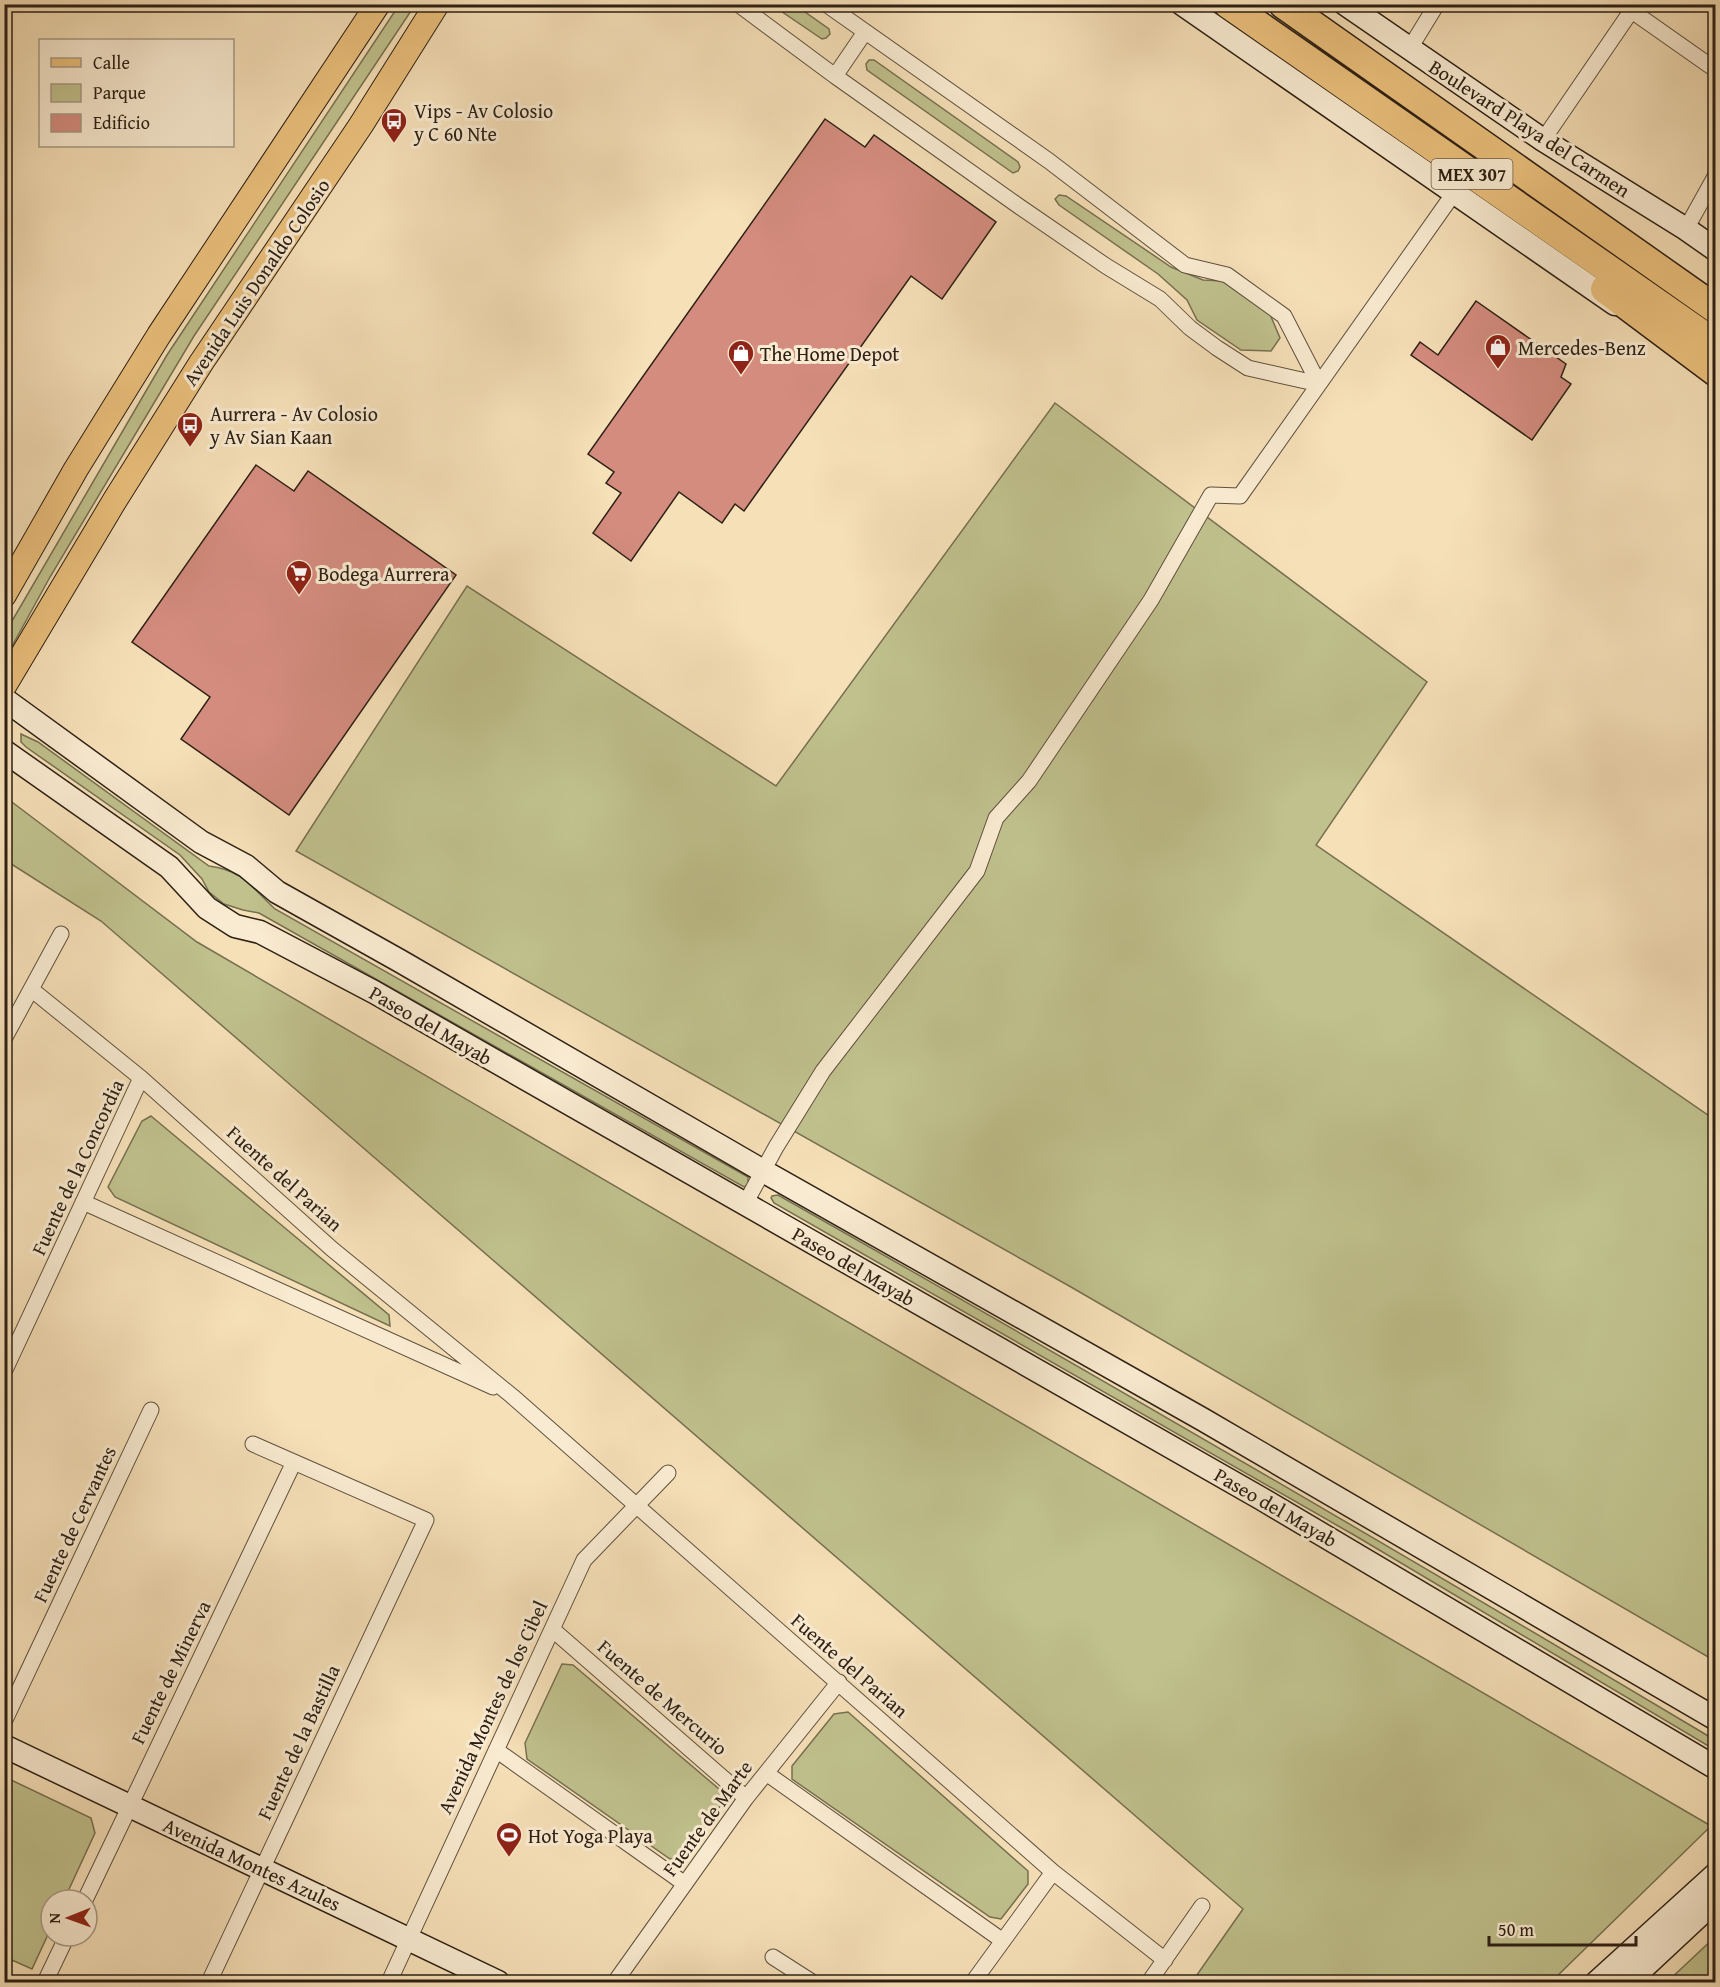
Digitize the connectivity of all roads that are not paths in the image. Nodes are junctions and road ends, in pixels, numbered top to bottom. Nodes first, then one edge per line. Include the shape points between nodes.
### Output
1 (378, 4) edge
2 (437, 4) edge
3 (738, 4) edge
4 (826, 4) edge
5 (1182, 4) edge
6 (1228, 4) edge
7 (1283, 4) edge
8 (1345, 4) edge
9 (1437, 4) edge
10 (1630, 7) edge
11 (865, 33) junction
12 (1342, 46) junction
13 (1410, 48) junction
14 (1716, 70) edge
15 (835, 76) junction
16 (1349, 88) junction
17 (1543, 140) junction
18 (1716, 175) edge
19 (1454, 193) junction
20 (1686, 229) junction
21 (1716, 250) edge
22 (1716, 285) edge
23 (1716, 309) edge
24 (1716, 344) edge
25 (1716, 373) edge
26 (1319, 384) junction
27 (4, 595) edge
28 (4, 686) edge
29 (4, 699) edge
30 (4, 751) edge
31 (61, 934) dead end
32 (31, 989) junction
33 (4, 1039) edge
34 (141, 1078) junction
35 (763, 1171) junction
36 (83, 1202) junction
37 (745, 1204) junction
38 (4, 1372) edge
39 (512, 1396) junction
40 (150, 1410) dead end
41 (253, 1444) dead end
42 (294, 1462) junction
43 (668, 1473) dead end
44 (637, 1505) junction
45 (552, 1629) junction
46 (839, 1683) junction
47 (1716, 1719) edge
48 (4, 1722) edge
49 (4, 1746) edge
50 (496, 1750) junction
51 (1716, 1768) edge
52 (766, 1773) junction
53 (746, 1798) junction
54 (130, 1806) junction
55 (262, 1869) junction
56 (1053, 1872) junction
57 (1716, 1874) edge
58 (685, 1884) junction
59 (91, 1888) edge
60 (1716, 1900) edge
61 (1202, 1906) dead end
62 (409, 1938) junction
63 (1004, 1941) junction
64 (61, 1948) edge
65 (773, 1957) dead end
66 (1165, 1960) junction
67 (803, 1980) edge
68 (45, 1983) edge
69 (209, 1983) edge
70 (389, 1983) edge
71 (498, 1983) edge
72 (615, 1983) edge
73 (973, 1983) edge
74 (1149, 1983) edge
75 (1598, 1983) edge
76 (1628, 1983) edge

1 - 27 main road via 159,335 75,469
2 - 28 main road, Avenida Luis Donaldo Colosio via 201,363
3 - 15 street
4 - 11 street
5 - 19 main road
6 - 16 highway, MEX 307
7 - 12 highway, MEX 307
8 - 13 main road, Boulevard Playa del Carmen
9 - 13 street
10 - 14 street
10 - 17 street
11 - 15 street
11 - 26 street via 1048,161 1185,265 1227,274 1284,316
12 - 22 highway via 1435,95
12 - 23 highway, MEX 307
13 - 17 main road, Boulevard Playa del Carmen
15 - 26 street via 1020,207 1160,299 1190,328 1248,368
16 - 24 highway, MEX 307
16 - 25 highway via 1401,139
17 - 20 main road, Boulevard Playa del Carmen
18 - 20 street
19 - 25 main road
19 - 26 street
20 - 21 main road, Boulevard Playa del Carmen
26 - 35 street via 1240,496 1210,495 1144,609 1029,781 996,818 977,871 823,1071
29 - 35 main road, Paseo del Mayab via 201,842 246,866 277,892
30 - 37 main road, Paseo del Mayab via 169,867 207,908 235,926 260,932 374,992
31 - 32 street
32 - 33 street
32 - 34 street, Fuente del Parian
34 - 36 street, Fuente de la Concordia
34 - 39 street, Fuente del Parian via 332,1249
35 - 37 street
35 - 47 main road, Paseo del Mayab via 1202,1419
36 - 38 street, Fuente de la Concordia
36 - 39 street, Fuente del Parian
37 - 51 main road, Paseo del Mayab via 1262,1499
39 - 44 street, Fuente del Parian
40 - 48 street, Fuente de Cervantes
41 - 42 street
42 - 54 street, Fuente de Minerva
42 - 55 street, Fuente de la Bastilla via 426,1520
43 - 44 street, Avenida Montes de los Cibel
44 - 45 street, Avenida Montes de los Cibel via 584,1560
44 - 46 street, Fuente del Parian
45 - 50 street, Avenida Montes de los Cibel
45 - 53 street, Fuente de Mercurio
46 - 52 street, Fuente de Marte
46 - 56 street, Fuente del Parian
49 - 54 main road, Avenida Montes Azules
50 - 58 street
50 - 62 street, Avenida Montes de los Cibel
52 - 53 street, Fuente de Marte
52 - 63 street
53 - 58 street, Fuente de Marte
54 - 55 main road, Avenida Montes Azules
54 - 59 street, Fuente de Minerva
55 - 62 main road, Avenida Montes Azules
55 - 69 street, Fuente de la Bastilla
56 - 63 street
56 - 66 street, Fuente del Parian
57 - 75 main road
58 - 72 street, Fuente de Marte
60 - 76 main road
61 - 66 street
62 - 70 street, Avenida Montes de los Cibel
62 - 71 main road, Avenida Montes Azules
63 - 73 street
64 - 68 street
65 - 67 street
66 - 74 street

